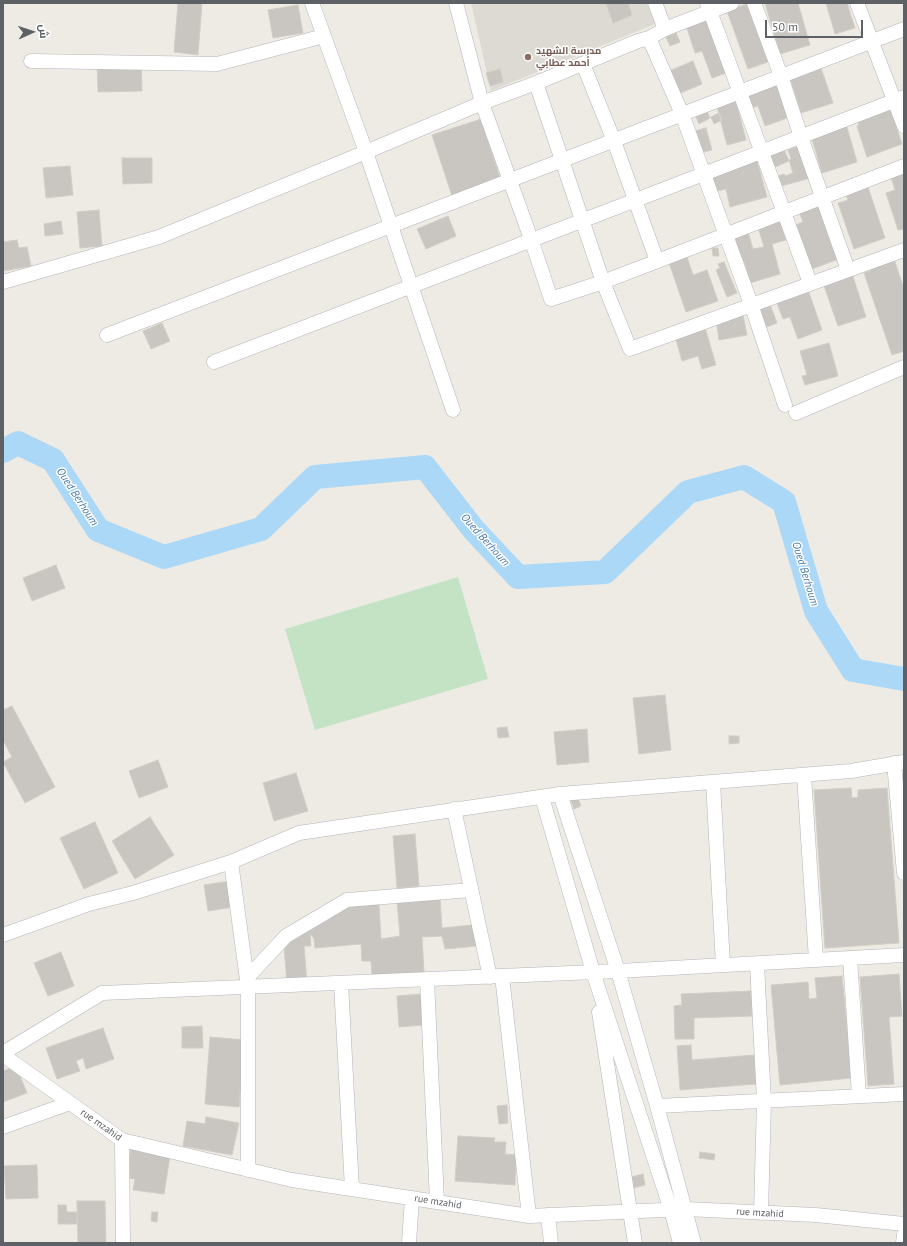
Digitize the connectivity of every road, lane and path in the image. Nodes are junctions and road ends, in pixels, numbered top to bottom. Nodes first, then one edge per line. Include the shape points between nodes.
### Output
1 (312, 3) edge
2 (456, 3) edge
3 (655, 3) edge
4 (732, 3) edge
5 (754, 3) edge
6 (857, 3) edge
7 (709, 7) edge
8 (665, 29) junction
9 (904, 29) edge
10 (324, 36) junction
11 (649, 38) junction
12 (872, 42) junction
13 (31, 61) dead end
14 (583, 64) junction
15 (781, 76) junction
16 (536, 83) junction
17 (740, 92) junction
18 (899, 99) edge
19 (482, 103) junction
20 (682, 114) junction
21 (904, 126) edge
22 (801, 137) junction
23 (614, 141) junction
24 (366, 152) junction
25 (762, 152) junction
26 (562, 160) junction
27 (904, 166) edge
28 (703, 174) junction
29 (510, 180) junction
30 (822, 197) junction
31 (635, 200) junction
32 (784, 212) junction
33 (583, 220) junction
34 (391, 226) junction
35 (726, 234) junction
36 (531, 239) junction
37 (904, 250) edge
38 (657, 261) junction
39 (848, 270) junction
40 (3, 282) edge
41 (603, 282) junction
42 (810, 283) junction
43 (411, 287) junction
44 (752, 304) junction
45 (107, 335) dead end
46 (214, 362) dead end
47 (904, 367) edge
48 (453, 410) dead end
49 (899, 763) edge
50 (804, 775) junction
51 (713, 782) junction
52 (560, 794) junction
53 (542, 796) junction
54 (454, 810) junction
55 (231, 862) junction
56 (904, 873) edge
57 (471, 890) junction
58 (3, 934) edge
59 (904, 955) edge
60 (850, 958) junction
61 (816, 960) junction
62 (757, 964) junction
63 (723, 965) junction
64 (618, 971) junction
65 (593, 972) junction
66 (496, 976) junction
67 (427, 979) junction
68 (247, 982) junction
69 (341, 983) junction
70 (3, 1054) edge
71 (904, 1094) edge
72 (859, 1096) junction
73 (764, 1101) junction
74 (70, 1103) junction
75 (657, 1106) junction
76 (3, 1127) edge
77 (122, 1140) junction
78 (248, 1170) junction
79 (352, 1189) junction
80 (412, 1198) junction
81 (437, 1202) junction
82 (685, 1209) junction
83 (671, 1210) junction
84 (630, 1212) junction
85 (760, 1213) junction
86 (548, 1215) junction
87 (529, 1216) junction
88 (904, 1224) edge
89 (904, 1235) edge
90 (123, 1243) edge
91 (409, 1243) edge
92 (550, 1243) edge
93 (634, 1243) edge
94 (680, 1243) edge
95 (694, 1243) edge
96 (903, 1243) edge

1 - 10 street
2 - 19 street
3 - 8 street
4 - 7 street
5 - 15 street
6 - 12 street
7 - 8 street
7 - 17 street
8 - 11 street
9 - 12 street
10 - 13 street via 217,64
10 - 24 street
11 - 14 street
11 - 20 street
12 - 15 street
12 - 18 street
14 - 16 street
14 - 23 street
15 - 17 street
15 - 22 street
16 - 19 street
16 - 26 street
17 - 20 street
17 - 25 street
18 - 21 street
18 - 22 street
19 - 24 street
19 - 29 street
20 - 23 street
20 - 28 street
22 - 25 street
22 - 30 street
23 - 26 street
23 - 31 street
24 - 34 street
24 - 40 street via 159,237
25 - 28 street
25 - 32 street
26 - 29 street
26 - 33 street
27 - 30 street
28 - 31 street
28 - 35 street
29 - 34 street
29 - 36 street
30 - 32 street
30 - 39 street
31 - 33 street
31 - 38 street
32 - 35 street
32 - 42 street
33 - 36 street
33 - 41 street
34 - 43 street
34 - 45 street
35 - 38 street
35 - 44 street
36 - 41 street via 551,299
36 - 43 street
37 - 39 street
38 - 41 street
39 - 42 street
41 - 44 street via 630,349
42 - 44 street
43 - 46 street
43 - 48 street
44 - 47 street via 791,409
49 - 50 street
49 - 56 street
50 - 51 street
50 - 61 street
51 - 52 street
51 - 63 street
52 - 53 street
52 - 64 street
53 - 54 street
53 - 65 street
54 - 55 street via 299,832
54 - 57 street
55 - 58 street via 89,904
55 - 68 street
57 - 66 street
57 - 68 street via 347,900 286,936
59 - 60 street
60 - 61 street
60 - 72 street
61 - 62 street
62 - 63 street
62 - 73 street
63 - 64 street
64 - 65 street
64 - 75 street
65 - 66 street
65 - 83 street
65 - 84 street
66 - 67 street
66 - 87 street
67 - 69 street
67 - 81 street
68 - 69 street
68 - 70 street via 102,993
68 - 78 street
69 - 79 street
70 - 74 street, rue mzahid
71 - 72 street
72 - 73 street
73 - 75 street
73 - 85 street
74 - 76 street
74 - 77 street, rue mzahid
75 - 82 street
77 - 78 street, rue mzahid
77 - 90 street
78 - 79 street, rue mzahid
79 - 80 street, rue mzahid
80 - 81 street, rue mzahid
80 - 91 street
81 - 87 street, rue mzahid
82 - 83 street, rue mzahid
82 - 85 street, rue mzahid
82 - 95 street
83 - 84 street, rue mzahid
83 - 94 street
84 - 86 street, rue mzahid
84 - 93 street
85 - 88 street, rue mzahid
86 - 87 street, rue mzahid
86 - 92 street
89 - 96 street

